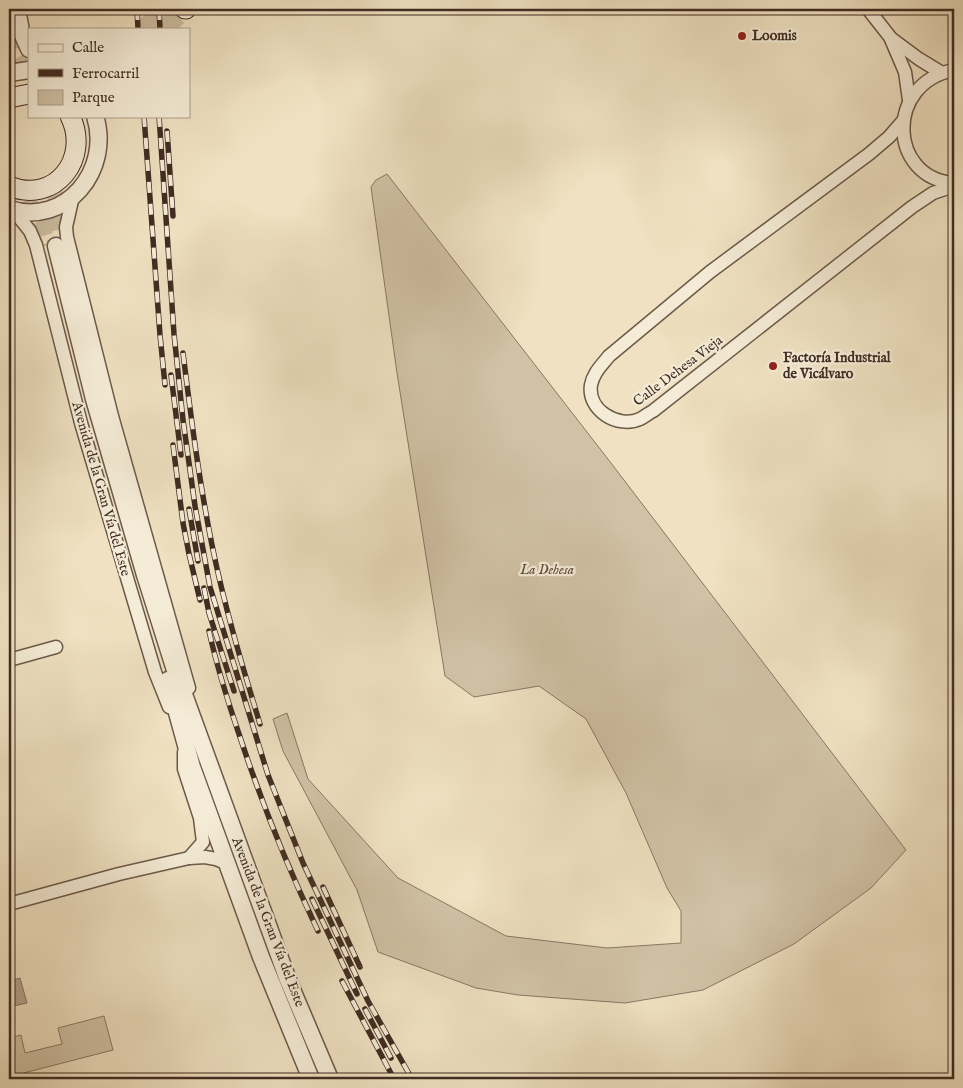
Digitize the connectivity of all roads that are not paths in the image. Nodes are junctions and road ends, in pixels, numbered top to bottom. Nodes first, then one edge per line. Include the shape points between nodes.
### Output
1 (17, 9) edge
2 (868, 9) edge
3 (890, 37) junction
4 (28, 47) edge
5 (28, 70) edge
6 (948, 72) edge
7 (9, 73) edge
8 (28, 94) edge
9 (9, 98) edge
10 (909, 100) junction
11 (96, 118) edge
12 (73, 119) edge
13 (903, 120) junction
14 (954, 185) edge
15 (15, 190) edge
16 (73, 196) junction
17 (11, 210) edge
18 (56, 647) dead end
19 (9, 660) edge
20 (185, 749) junction
21 (208, 763) junction
22 (192, 768) junction
23 (189, 858) junction
24 (228, 864) junction
25 (9, 904) edge
26 (311, 1079) edge
27 (330, 1079) edge

1 - 4 street
2 - 3 street
3 - 6 street via 920,59
3 - 10 street via 905,72
5 - 7 street
6 - 10 street via 929,79
8 - 9 main road
10 - 13 street
11 - 16 street via 99,131 98,157 88,179
12 - 15 main road via 77,138 75,154 57,186
13 - 14 street via 903,134 913,160 934,178
13 - 14 street, Calle Dehesa Vieja via 869,154 710,272 610,356 597,369 591,386 597,409 623,422 639,420 912,207 933,193
16 - 17 street via 49,209
16 - 21 street, Avenida de la Gran Vía del Este via 67,236 88,325
17 - 20 street, Avenida de la Gran Vía del Este via 30,231 36,244 84,432 156,672
18 - 19 street
20 - 22 street, Avenida de la Gran Vía del Este
20 - 23 street via 184,769 200,818 203,842
21 - 22 street, Avenida de la Gran Vía del Este via 174,667 118,486 53,248 93,420
21 - 27 street, Avenida de la Gran Vía del Este via 288,980
22 - 24 street, Avenida de la Gran Vía del Este
23 - 24 street via 205,857
23 - 25 street
24 - 26 street, Avenida de la Gran Vía del Este via 261,957

